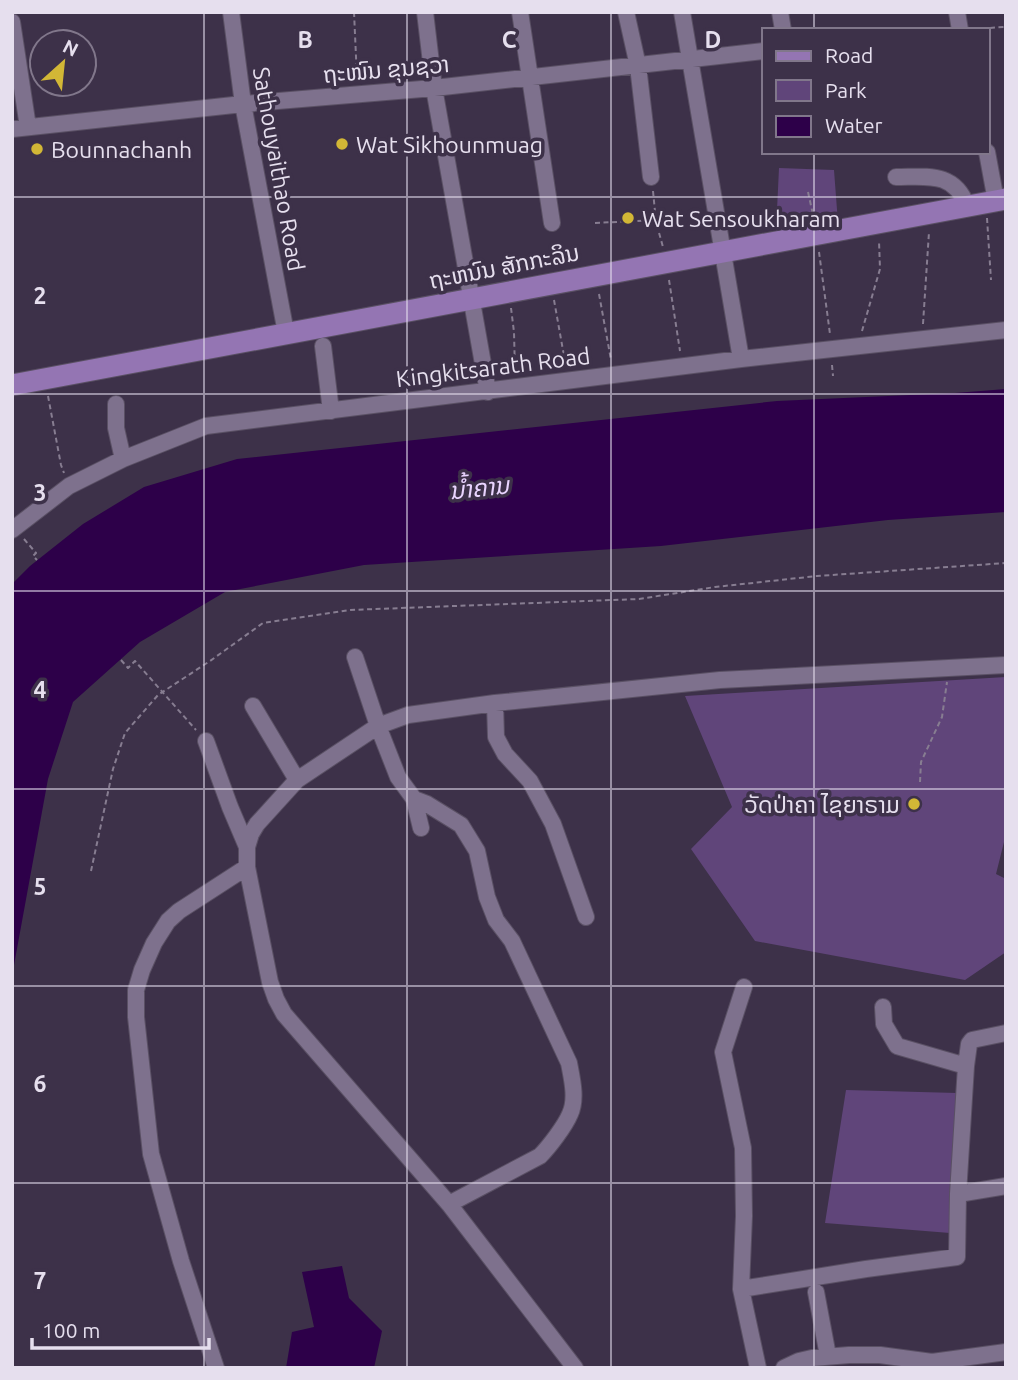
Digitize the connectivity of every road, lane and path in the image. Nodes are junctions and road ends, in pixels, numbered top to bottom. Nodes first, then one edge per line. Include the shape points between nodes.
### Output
1 (230, 12) edge
2 (354, 12) edge
3 (425, 12) edge
4 (520, 12) edge
5 (626, 12) edge
6 (682, 12) edge
7 (12, 22) edge
8 (1004, 27) dead end
9 (990, 28) edge
10 (762, 51) edge
11 (690, 59) junction
12 (638, 66) junction
13 (531, 77) junction
14 (434, 88) junction
15 (358, 94) junction
16 (243, 104) junction
17 (20, 128) edge
18 (987, 154) edge
19 (651, 177) joint
20 (896, 177) dead end
21 (808, 192) dead end
22 (989, 202) edge
23 (931, 213) junction
24 (656, 220) junction
25 (878, 222) junction
26 (552, 223) dead end
27 (596, 223) dead end
28 (817, 234) junction
29 (723, 252) junction
30 (666, 262) junction
31 (991, 280) dead end
32 (551, 284) junction
33 (509, 292) junction
34 (471, 299) junction
35 (601, 304) dead end
36 (1006, 330) edge
37 (286, 333) junction
38 (321, 336) junction
39 (922, 339) junction
40 (858, 346) junction
41 (832, 355) junction
42 (741, 359) junction
43 (682, 367) junction
44 (613, 375) junction
45 (833, 376) dead end
46 (569, 382) junction
47 (12, 385) edge
48 (515, 388) junction
49 (47, 392) dead end
50 (488, 392) junction
51 (116, 404) dead end
52 (331, 411) junction
53 (123, 459) junction
54 (61, 465) dead end
55 (13, 528) edge
56 (37, 560) dead end
57 (1006, 563) edge
58 (355, 657) dead end
59 (121, 660) dead end
60 (1006, 665) edge
61 (948, 667) junction
62 (495, 703) junction
63 (253, 706) dead end
64 (378, 726) junction
65 (206, 741) joint
66 (297, 780) junction
67 (920, 782) dead end
68 (414, 799) junction
69 (421, 828) dead end
70 (247, 847) junction
71 (247, 867) junction
72 (91, 871) dead end
73 (586, 917) dead end
74 (744, 987) dead end
75 (883, 1007) dead end
76 (1006, 1033) edge
77 (966, 1066) junction
78 (1006, 1186) edge
79 (958, 1194) junction
80 (449, 1204) junction
81 (741, 1289) junction
82 (816, 1292) dead end
83 (1006, 1352) edge
84 (821, 1361) edge
85 (902, 1363) edge
86 (216, 1368) edge
87 (575, 1368) edge
88 (758, 1368) edge
89 (785, 1368) edge

1 - 16 street, Sathouyaithao Road
2 - 15 path
3 - 14 street
4 - 13 street
5 - 12 street
6 - 11 street
7 - 17 street
8 - 9 path
10 - 11 street, ຖະໜົນ ຂຸນຊວາ
11 - 12 street, ຖະໜົນ ຂຸນຊວາ
11 - 29 street
12 - 13 street, ຖະໜົນ ຂຸນຊວາ
12 - 19 street
13 - 14 street, ຖະໜົນ ຂຸນຊວາ
13 - 26 street
14 - 15 street, ຖະໜົນ ຂຸນຊວາ
14 - 34 street
15 - 16 street, ຖະໜົນ ຂຸນຊວາ
16 - 17 street, ຖະໜົນ ຂຸນຊວາ
16 - 37 street, Sathouyaithao Road
18 - 22 street
19 - 24 path
20 - 22 street via 939,178
21 - 28 path
22 - 23 main road, ຖະຫນົນ ສັກກະລິນ
22 - 31 path
23 - 25 main road, ຖະຫນົນ ສັກກະລິນ
23 - 39 path
24 - 27 path
24 - 30 path
25 - 28 main road, ຖະຫນົນ ສັກກະລິນ
25 - 40 path via 880,269
28 - 29 main road, ຖະຫນົນ ສັກກະລິນ
28 - 41 path
29 - 30 main road, ຖະຫນົນ ສັກກະລິນ
29 - 42 street
30 - 32 main road, ຖະຫນົນ ສັກກະລິນ
30 - 43 path
32 - 33 main road, ຖະຫນົນ ສັກກະລິນ
32 - 46 path
33 - 34 main road, ຖະຫນົນ ສັກກະລິນ
33 - 48 path
34 - 38 main road, ຖະຫນົນ ສັກກະລິນ
34 - 50 street
35 - 44 path
36 - 39 street, Kingkitsarath Road
37 - 38 main road, ຖະຫນົນ ສັກກະລິນ
37 - 47 main road, ຖະຫນົນ ສັກກະລິນ
38 - 52 street
39 - 40 street, Kingkitsarath Road
40 - 41 street, Kingkitsarath Road
41 - 42 street, Kingkitsarath Road
41 - 45 path
42 - 43 street, Kingkitsarath Road
43 - 44 street, Kingkitsarath Road
44 - 46 street, Kingkitsarath Road
46 - 48 street, Kingkitsarath Road
48 - 50 street, Kingkitsarath Road
49 - 54 path
50 - 52 street, Kingkitsarath Road
51 - 53 street
52 - 53 street, Kingkitsarath Road via 206,426
53 - 55 street, Kingkitsarath Road via 69,486
55 - 56 path
57 - 72 path via 817,576 639,599 350,610 263,623 158,695 125,733
58 - 64 street
59 - 65 path via 128,668 135,661
60 - 61 street
61 - 62 street via 720,680
61 - 67 path via 942,717 921,762
62 - 64 street via 408,715
62 - 73 street via 496,737 530,781 553,824
63 - 66 street
64 - 66 street
64 - 68 street via 398,777
65 - 70 street
66 - 70 street via 257,824
68 - 69 street
68 - 80 street via 461,825 477,851 496,920 512,941 569,1063 573,1082 571,1114 540,1156
70 - 71 street
71 - 80 street via 270,982 284,1014
71 - 86 street via 168,921 136,990 151,1154
74 - 81 street via 723,1052 743,1148
75 - 77 street via 884,1024 897,1046
76 - 77 street via 972,1040
77 - 79 street
78 - 79 street
79 - 81 street via 957,1257
80 - 87 street
81 - 88 street
82 - 84 street
83 - 85 street
84 - 85 street via 870,1355
84 - 89 street via 799,1360

